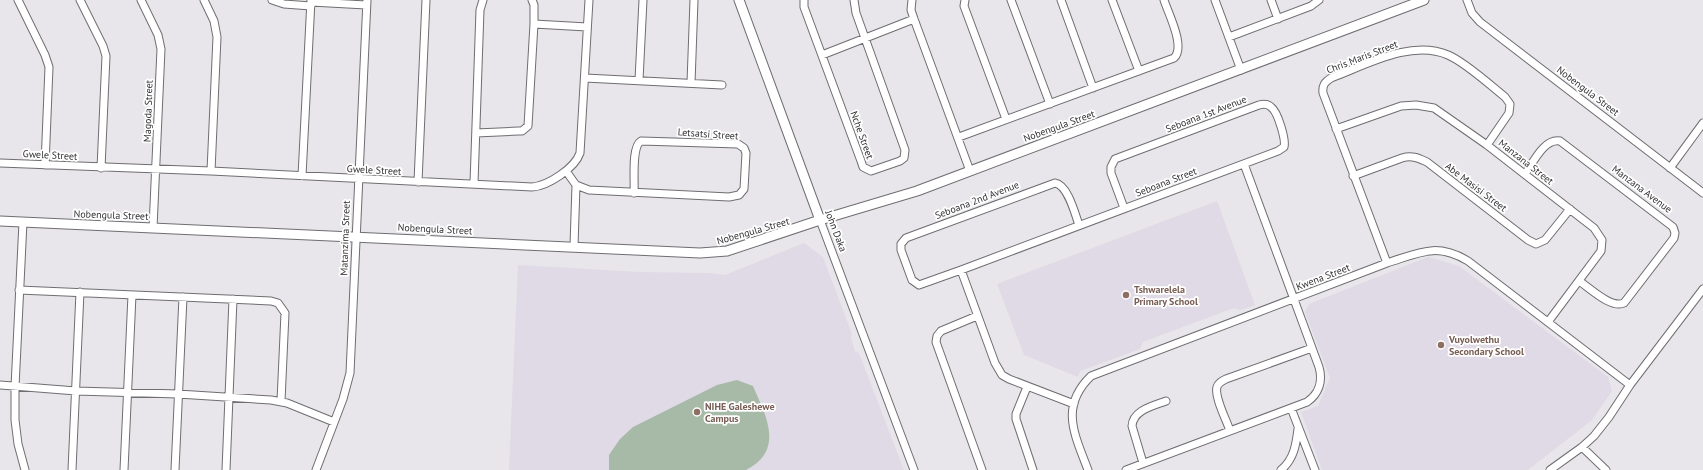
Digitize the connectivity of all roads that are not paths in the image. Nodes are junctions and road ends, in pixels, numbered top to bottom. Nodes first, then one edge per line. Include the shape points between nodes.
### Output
1 (18, 0) edge
2 (80, 0) edge
3 (141, 0) edge
4 (204, 0) edge
5 (272, 0) edge
6 (426, 0) edge
7 (483, 0) edge
8 (588, 0) edge
9 (643, 0) edge
10 (694, 0) edge
11 (738, 0) edge
12 (804, 0) edge
13 (854, 0) edge
14 (912, 0) edge
15 (965, 0) edge
16 (1011, 0) edge
17 (1061, 0) edge
18 (1112, 0) edge
19 (1164, 0) edge
20 (1215, 0) edge
21 (1271, 0) edge
22 (1319, 0) edge
23 (1424, 0) edge
24 (1467, 0) edge
25 (534, 1) edge
26 (311, 3) edge
27 (367, 3) edge
28 (914, 19) junction
29 (1278, 19) junction
30 (534, 24) junction
31 (587, 27) junction
32 (1229, 37) junction
33 (865, 38) junction
34 (822, 55) junction
35 (1241, 70) junction
36 (1138, 71) junction
37 (585, 78) junction
38 (639, 80) junction
39 (691, 83) junction
40 (722, 85) dead end
41 (1093, 88) junction
42 (1050, 104) junction
43 (1006, 119) junction
44 (1703, 123) edge
45 (1336, 129) junction
46 (476, 133) junction
47 (958, 137) junction
48 (1487, 145) junction
49 (0, 163) edge
50 (1244, 164) junction
51 (45, 165) junction
52 (100, 168) junction
53 (1670, 168) junction
54 (156, 170) junction
55 (211, 171) junction
56 (566, 171) junction
57 (970, 171) junction
58 (1525, 174) junction
59 (302, 176) junction
60 (1353, 176) junction
61 (357, 179) junction
62 (418, 182) junction
63 (474, 183) junction
64 (576, 184) junction
65 (634, 193) junction
66 (1703, 193) edge
67 (1124, 208) junction
68 (1570, 209) junction
69 (820, 220) junction
70 (0, 221) edge
71 (23, 222) junction
72 (1079, 225) junction
73 (153, 228) junction
74 (355, 236) junction
75 (574, 246) junction
76 (1387, 263) junction
77 (961, 270) junction
78 (1579, 281) junction
79 (915, 283) joint
80 (1703, 289) edge
81 (19, 290) junction
82 (80, 292) junction
83 (132, 295) junction
84 (183, 297) junction
85 (233, 299) junction
86 (1294, 299) junction
87 (977, 316) junction
88 (1548, 322) junction
89 (1312, 348) junction
90 (1630, 384) junction
91 (0, 385) edge
92 (15, 387) junction
93 (1027, 387) junction
94 (76, 391) junction
95 (127, 392) junction
96 (178, 394) junction
97 (229, 397) junction
98 (281, 401) junction
99 (1166, 401) dead end
100 (1074, 404) junction
101 (1291, 408) junction
102 (334, 422) junction
103 (1298, 427) junction
104 (1230, 431) junction
105 (1582, 447) junction
106 (1560, 463) junction
107 (1143, 464) junction
108 (25, 470) edge
109 (72, 470) edge
110 (124, 470) edge
111 (175, 470) edge
112 (226, 470) edge
113 (316, 470) edge
114 (914, 470) edge
115 (982, 470) edge
116 (1033, 470) edge
117 (1088, 470) edge
118 (1126, 470) edge
119 (1281, 470) edge
120 (1315, 470) edge
121 (1550, 470) edge
122 (1565, 470) edge
123 (1606, 470) edge

1 - 51 street via 49,67
2 - 52 street via 106,56
3 - 54 street, Magoda Street via 158,35 161,49
4 - 55 street via 214,21 217,37
5 - 26 street via 284,4
6 - 62 street
7 - 46 street via 480,10
8 - 31 street, Gwele Street
9 - 38 street
10 - 39 street
11 - 69 street, John Daka
12 - 34 street, Nche Street via 804,7
13 - 33 street, Nche Street
14 - 28 street via 911,10
15 - 43 street via 964,6
16 - 42 street
17 - 41 street
18 - 36 street
19 - 36 street via 1178,42 1178,53 1174,58
20 - 32 street
21 - 29 street
22 - 29 street via 1311,6
23 - 35 street, Nobengula Street
24 - 53 street, Nobengula Street via 1472,13 1480,22
25 - 30 street
26 - 27 street
26 - 59 street
27 - 61 street, Matanzima Street
28 - 33 street
28 - 47 street
29 - 32 street
30 - 31 street
30 - 46 street via 528,126 518,132
31 - 37 street, Gwele Street
32 - 35 street
33 - 34 street
33 - 34 street, Nche Street via 905,150 904,158 900,161 871,171 863,168
35 - 57 street, Nobengula Street
36 - 41 street
37 - 38 street
37 - 56 street, Gwele Street via 581,148 579,157
38 - 39 street
39 - 40 street
41 - 42 street
42 - 43 street
43 - 47 street
44 - 53 street
45 - 48 street, Manzana Street via 1401,106 1429,106 1439,110
45 - 48 street, Chris Maris Street via 1323,93 1322,88 1326,82 1401,52 1417,50 1452,57 1509,100 1510,113
45 - 60 street, Chris Maris Street
46 - 63 street
47 - 57 street
48 - 58 street, Manzana Street
49 - 51 street, Gwele Street
50 - 67 street, Seboana Street
50 - 67 street, Seboana 1st Avenue via 1278,152 1284,147 1285,138 1271,106 1259,105 1115,159 1111,173
50 - 86 street
51 - 52 street, Gwele Street
52 - 54 street, Gwele Street
53 - 66 street, Nobengula Street
54 - 55 street, Gwele Street
54 - 73 street, Magoda Street
55 - 59 street, Gwele Street
56 - 63 street, Gwele Street via 538,187
56 - 64 street
57 - 69 street, Nobengula Street via 917,191
58 - 68 street, Manzana Street
58 - 78 street, Manzana Avenue via 1546,145 1560,141 1673,227 1674,238 1624,303 1610,303
59 - 61 street, Gwele Street
60 - 68 street, Abe Masisi Street via 1408,156 1427,162 1536,244 1545,240
60 - 76 street, Chris Maris Street
61 - 62 street, Gwele Street
61 - 74 street, Matanzima Street
62 - 63 street, Gwele Street
64 - 65 street, Letsatsi Street via 589,190
64 - 75 street
65 - 65 street, Letsatsi Street via 739,196 744,189 746,153 738,144 641,141 635,150
67 - 72 street, Seboana Street
68 - 78 street, Manzana Street via 1594,228 1602,240 1601,251
69 - 75 street, Nobengula Street via 727,251 713,253
69 - 114 street, John Daka
70 - 71 street, Nobengula Street
71 - 73 street, Nobengula Street
71 - 81 street
72 - 77 street, Seboana Street
72 - 79 street, Seboana 2nd Avenue via 1064,187 1055,183 1046,185 906,238 901,244 901,250
73 - 74 street, Nobengula Street
74 - 75 street, Nobengula Street
74 - 102 street, Matanzima Street via 350,373
76 - 86 street, Kwena Street
76 - 88 street, Kwena Street via 1424,251 1452,252 1468,261
77 - 79 street, Seboana Street via 923,284
77 - 87 street
78 - 88 street, Manzana Street
80 - 90 street
81 - 82 street
81 - 92 street
82 - 83 street
82 - 94 street
83 - 84 street
83 - 95 street
84 - 85 street
84 - 96 street
85 - 97 street
85 - 98 street via 271,301 278,303 285,313
86 - 89 street
86 - 100 street, Kwena Street via 1091,376 1083,384
87 - 93 street via 999,370 1009,379
87 - 115 street via 940,331 936,342
88 - 90 street, Kwena Street
89 - 101 street via 1321,372 1321,383 1310,400
89 - 104 street via 1219,383 1218,398
90 - 105 street via 1609,416
91 - 92 street
92 - 94 street
92 - 108 street via 15,430
93 - 100 street
93 - 116 street via 1016,419
94 - 95 street
94 - 109 street
95 - 96 street
95 - 110 street
96 - 97 street
96 - 111 street
97 - 98 street
97 - 112 street
98 - 102 street
99 - 107 street via 1139,413 1132,421
100 - 117 street, Kwena Street via 1072,426
101 - 103 street
101 - 104 street
102 - 113 street, Matanzima Street
103 - 119 street via 1291,460
103 - 120 street
104 - 107 street
105 - 106 street
105 - 123 street
106 - 121 street
106 - 122 street
107 - 118 street

